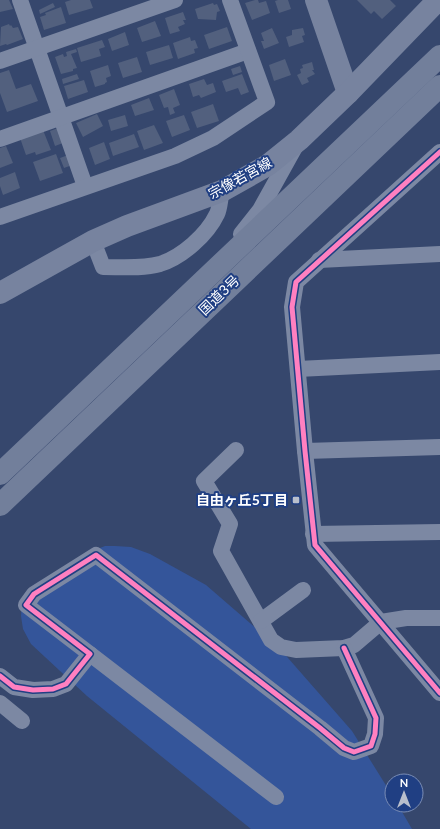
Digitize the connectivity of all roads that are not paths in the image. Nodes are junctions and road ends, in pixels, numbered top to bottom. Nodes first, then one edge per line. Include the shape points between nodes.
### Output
1 (20, 0) edge
2 (175, 0) edge
3 (230, 0) edge
4 (316, 0) edge
5 (438, 0) edge
6 (37, 48) junction
7 (248, 51) junction
8 (440, 56) edge
9 (0, 61) edge
10 (440, 86) edge
11 (440, 90) edge
12 (348, 93) junction
13 (420, 105) junction
14 (61, 117) junction
15 (0, 139) edge
16 (299, 140) junction
17 (440, 152) edge
18 (85, 186) junction
19 (222, 191) junction
20 (0, 216) edge
21 (93, 241) junction
22 (440, 254) edge
23 (319, 260) junction
24 (205, 280) junction
25 (0, 293) edge
26 (440, 362) edge
27 (298, 369) junction
28 (440, 447) edge
29 (236, 450) dead end
30 (305, 451) junction
31 (0, 474) edge
32 (0, 505) edge
33 (440, 532) edge
34 (313, 534) junction
35 (303, 590) dead end
36 (440, 618) edge
37 (261, 621) junction
38 (381, 622) junction
39 (344, 648) junction
40 (90, 654) junction
41 (0, 676) edge
42 (440, 693) edge
43 (0, 703) edge
44 (22, 721) dead end
45 (276, 797) dead end

1 - 6 street
2 - 6 street
3 - 7 street
4 - 12 main road
5 - 12 main road, 宗像若宮線
6 - 9 street
6 - 14 street
7 - 14 street
7 - 18 street via 267,102 213,138 174,156
8 - 24 highway, 国道3号
10 - 13 highway, 国道3号
11 - 13 highway
12 - 16 main road, 宗像若宮線
13 - 32 highway, 国道3号
14 - 15 street
14 - 18 street
16 - 19 main road, 宗像若宮線 via 268,165
16 - 24 street via 260,210
17 - 23 street
18 - 20 street
19 - 21 main road, 宗像若宮線
19 - 21 street via 217,214 203,236 185,251 161,264 103,267
21 - 25 main road, 宗像若宮線
22 - 23 street
23 - 27 street via 296,282 292,307
24 - 31 highway, 国道3号
26 - 27 street
27 - 30 street
28 - 30 street
29 - 37 street via 204,481 230,524 221,551
30 - 34 street
33 - 34 street
34 - 38 street via 315,545
35 - 37 street
36 - 38 street via 406,618
37 - 39 street via 271,640 281,648
38 - 39 street via 354,645
38 - 42 street
39 - 40 street via 376,718 371,746 354,752 344,748 96,555 34,594 26,605
40 - 41 street via 66,684 53,688 34,690 14,687
40 - 45 street
43 - 44 street

